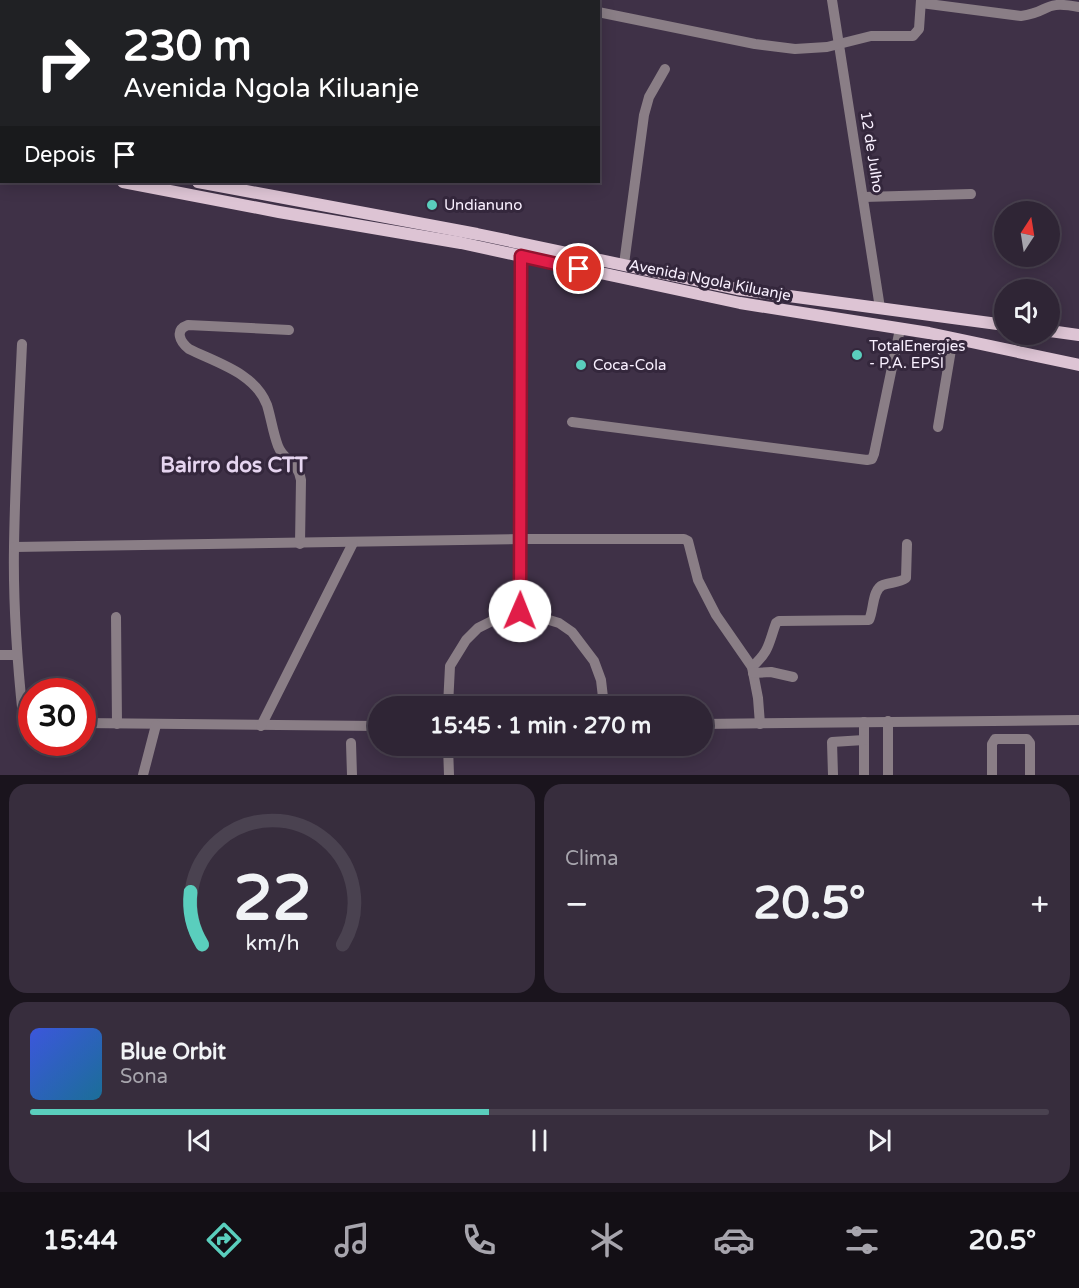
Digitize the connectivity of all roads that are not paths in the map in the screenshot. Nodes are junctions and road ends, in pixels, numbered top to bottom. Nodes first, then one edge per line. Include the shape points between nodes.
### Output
1 (832, 0) edge
2 (921, 2) edge
3 (1079, 7) edge
4 (600, 12) edge
5 (840, 43) junction
6 (664, 69) dead end
7 (128, 183) edge
8 (203, 183) edge
9 (971, 194) dead end
10 (864, 197) junction
11 (521, 256) junction
12 (624, 264) junction
13 (880, 308) junction
14 (994, 324) edge
15 (900, 329) junction
16 (289, 330) dead end
17 (1060, 332) edge
18 (1079, 335) edge
19 (953, 338) junction
20 (22, 344) dead end
21 (1079, 365) edge
22 (572, 422) dead end
23 (938, 428) dead end
24 (521, 539) junction
25 (353, 543) junction
26 (300, 544) junction
27 (907, 544) dead end
28 (14, 547) junction
29 (520, 611) junction
30 (116, 616) dead end
31 (0, 655) edge
32 (16, 655) junction
33 (752, 670) junction
34 (793, 677) dead end
35 (19, 678) edge
36 (448, 696) edge
37 (603, 696) edge
38 (1079, 720) edge
39 (888, 721) junction
40 (864, 722) junction
41 (96, 723) edge
42 (117, 724) junction
43 (713, 724) edge
44 (760, 724) junction
45 (156, 725) junction
46 (261, 726) junction
47 (368, 726) edge
48 (864, 740) junction
49 (351, 743) dead end
50 (448, 756) edge
51 (143, 775) edge
52 (352, 775) edge
53 (448, 775) edge
54 (833, 775) edge
55 (864, 775) edge
56 (888, 775) edge
57 (992, 775) edge
58 (1030, 775) edge

1 - 5 street, 12 de Julho
2 - 3 street via 1021,16 1030,15 1052,1
2 - 5 street via 915,35 871,36
4 - 5 street via 773,46 811,49
5 - 10 street, 12 de Julho
6 - 12 street via 644,115
7 - 11 main road, Avenida Ngola Kiluanje
8 - 12 main road, Avenida Ngola Kiluanje
9 - 10 street
10 - 13 street, 12 de Julho
11 - 15 main road, Avenida Ngola Kiluanje via 729,301
11 - 24 street
12 - 13 main road, Avenida Ngola Kiluanje via 737,290
13 - 14 main road, Avenida Ngola Kiluanje
15 - 19 main road, Avenida Ngola Kiluanje
15 - 22 street via 872,459
16 - 26 street via 188,324 182,327 180,338 189,349 249,378 260,391 278,447 299,471
17 - 18 main road
19 - 21 main road, Avenida Ngola Kiluanje
19 - 23 street
20 - 28 street
24 - 25 street
24 - 29 street
24 - 33 street via 684,539 690,546 698,580 716,615
25 - 26 street
25 - 46 street
26 - 28 street
27 - 33 street via 906,578 876,591 869,620 779,621 769,647
28 - 32 street
29 - 36 street via 478,628 466,640 450,666
29 - 37 street via 552,620 572,632 594,661
30 - 42 street
31 - 32 street
32 - 35 street
33 - 34 street
33 - 44 street
38 - 39 street
39 - 40 street
39 - 56 street
40 - 44 street
40 - 48 street
41 - 42 street
42 - 45 street
43 - 44 street
45 - 46 street
45 - 51 street
46 - 47 street
48 - 54 street via 832,742
48 - 55 street
49 - 52 street
50 - 53 street
57 - 58 street via 995,739 1027,739

